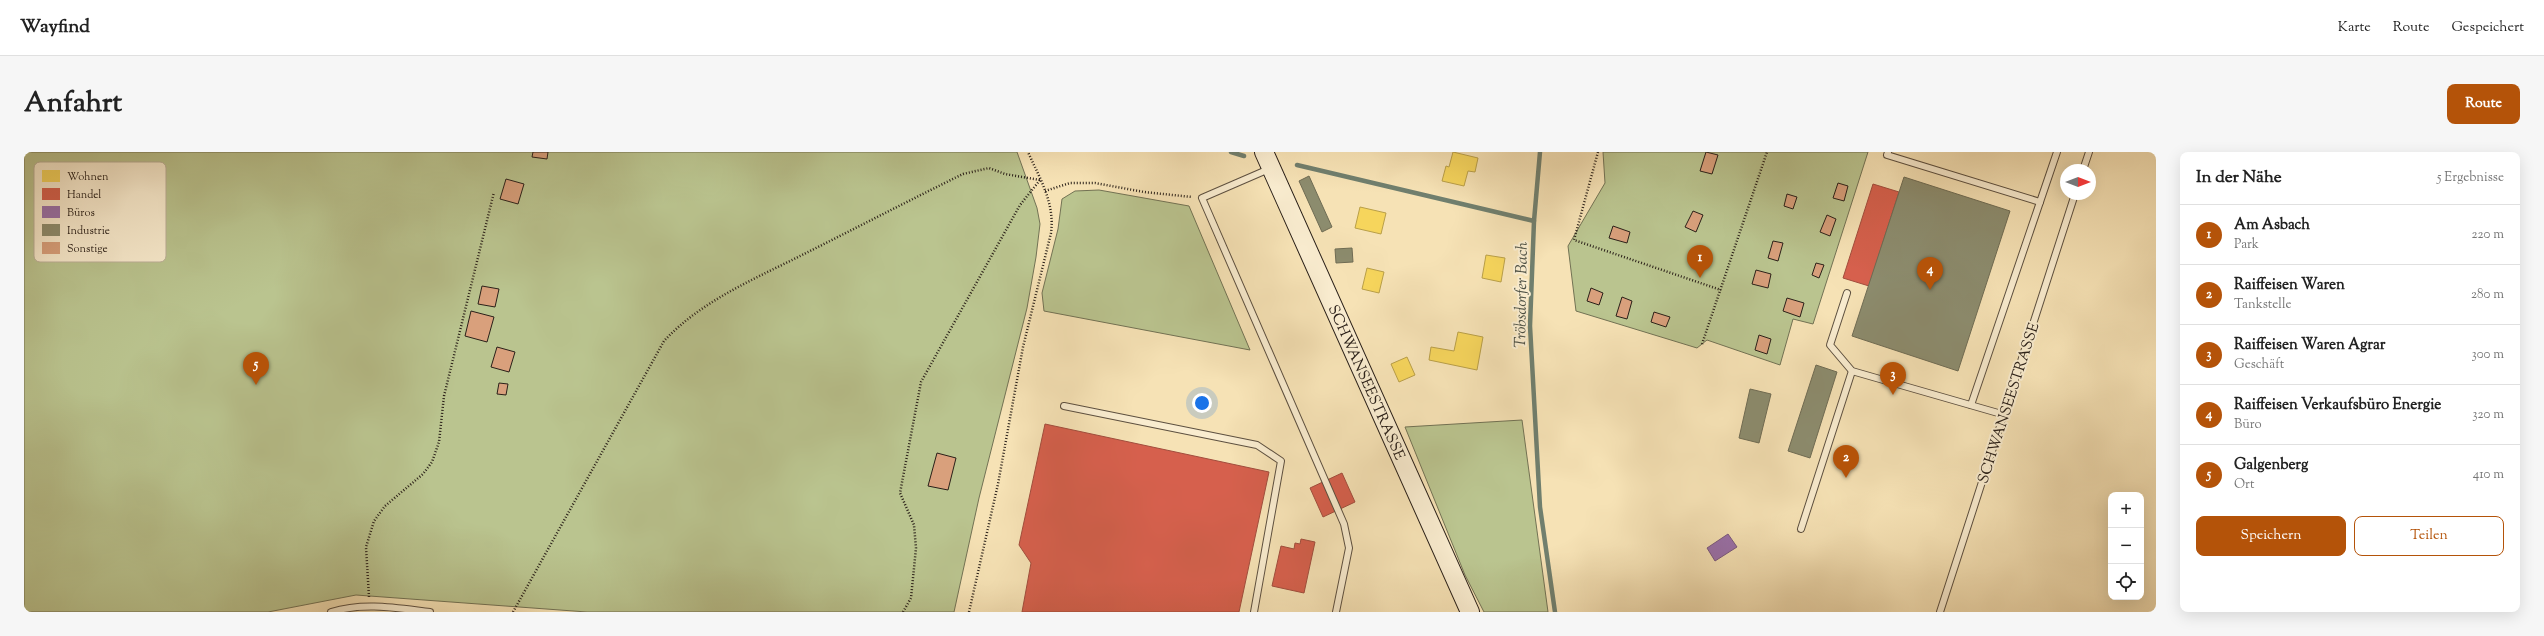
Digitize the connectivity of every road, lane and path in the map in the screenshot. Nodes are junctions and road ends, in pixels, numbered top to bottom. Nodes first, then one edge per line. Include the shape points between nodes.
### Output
1 (1028, 152) edge
2 (1264, 152) edge
3 (1598, 152) edge
4 (1766, 152) edge
5 (1888, 152) edge
6 (2057, 152) edge
7 (2089, 152) edge
8 (2085, 164) edge
9 (1271, 168) junction
10 (1040, 180) junction
11 (1045, 191) junction
12 (494, 192) dead end
13 (1202, 198) junction
14 (2073, 200) edge
15 (2040, 202) junction
16 (1721, 290) junction
17 (1847, 293) dead end
18 (1702, 344) dead end
19 (1852, 371) junction
20 (1971, 405) junction
21 (1064, 406) dead end
22 (2005, 415) junction
23 (1801, 529) dead end
24 (370, 605) junction
25 (331, 612) edge
26 (430, 612) edge
27 (513, 612) edge
28 (903, 612) edge
29 (969, 612) edge
30 (1254, 612) edge
31 (1336, 612) edge
32 (1470, 612) edge
33 (1940, 612) edge

1 - 10 path
2 - 9 street, SCHWANSEESTRASSE
3 - 16 path via 1574,240
4 - 16 path
5 - 15 lane via 1887,155
6 - 15 lane
7 - 8 lane
9 - 13 lane
9 - 32 street, SCHWANSEESTRASSE
10 - 11 path
10 - 27 path via 1005,174 989,168 963,174 742,286 678,326 664,341
10 - 28 path via 1020,205 921,382 900,493 914,525 916,548 911,598
11 - 13 path via 1070,183 1095,183 1144,192
11 - 29 path via 1053,217 1051,233 1024,347 996,492
12 - 24 path via 444,396 439,442 432,462 423,474 385,506 374,521 366,547
13 - 31 lane via 1344,524 1349,548
14 - 22 lane, SCHWANSEESTRASSE
15 - 20 lane
16 - 18 path
17 - 19 lane via 1830,345
19 - 20 lane
19 - 23 lane
20 - 22 lane
21 - 30 lane via 1257,445 1281,461
22 - 33 lane, SCHWANSEESTRASSE
24 - 25 lane via 349,606
24 - 26 lane

